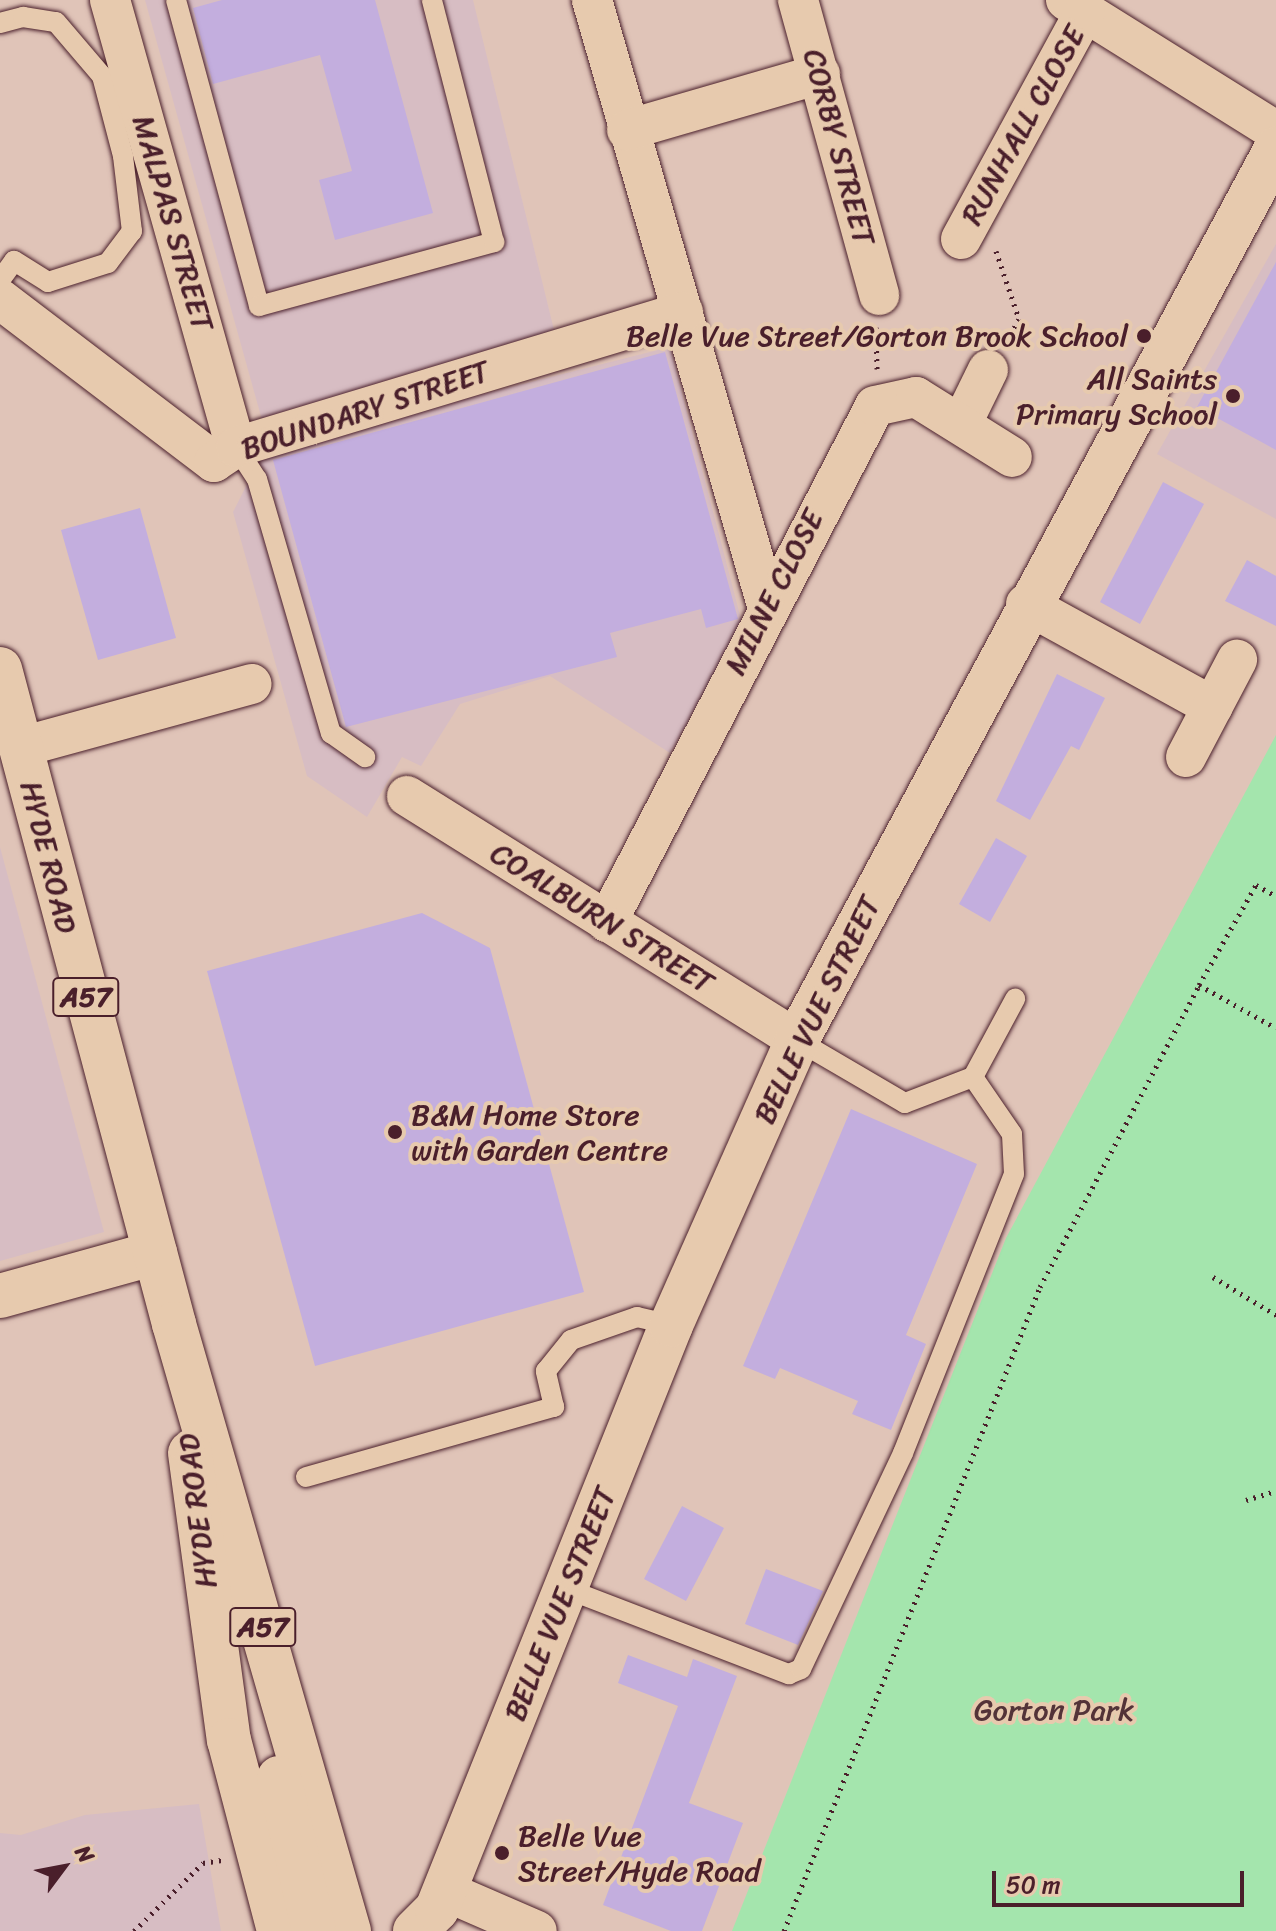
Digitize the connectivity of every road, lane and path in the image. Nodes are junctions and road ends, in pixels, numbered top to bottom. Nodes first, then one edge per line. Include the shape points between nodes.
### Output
1 (110, 0) edge
2 (176, 0) edge
3 (432, 0) edge
4 (592, 0) edge
5 (798, 0) edge
6 (1075, 6) edge
7 (0, 23) edge
8 (820, 74) junction
9 (627, 130) junction
10 (1276, 131) edge
11 (1276, 149) edge
12 (980, 203) junction
13 (961, 239) dead end
14 (0, 280) edge
15 (879, 295) joint
16 (0, 299) edge
17 (683, 312) junction
18 (988, 370) joint
19 (886, 399) junction
20 (962, 423) junction
21 (236, 447) junction
22 (1012, 457) dead end
23 (1026, 604) junction
24 (767, 605) junction
25 (1237, 660) dead end
26 (0, 669) edge
27 (252, 684) dead end
28 (1213, 707) junction
29 (21, 747) junction
30 (365, 757) dead end
31 (1186, 757) dead end
32 (407, 796) dead end
33 (1276, 896) edge
34 (607, 922) junction
35 (1199, 985) junction
36 (1015, 999) dead end
37 (1276, 1028) edge
38 (797, 1040) junction
39 (973, 1077) junction
40 (155, 1253) junction
41 (1213, 1277) dead end
42 (0, 1296) edge
43 (1276, 1315) edge
44 (174, 1324) junction
45 (671, 1325) junction
46 (306, 1477) dead end
47 (1276, 1491) edge
48 (1246, 1500) dead end
49 (247, 1575) junction
50 (567, 1589) junction
51 (223, 1860) dead end
52 (433, 1915) edge
53 (134, 1931) edge
54 (279, 1931) edge
55 (314, 1931) edge
56 (349, 1931) edge
57 (537, 1931) edge
58 (784, 1931) edge

1 - 21 street, MALPAS STREET
2 - 3 lane via 259,306 494,242
4 - 9 street
5 - 8 street, CORBY STREET
6 - 10 street
6 - 12 street, RUNHALL CLOSE
7 - 14 lane via 23,17 56,22 102,76 123,156 132,231 108,263 48,282 14,261
8 - 9 street
8 - 15 street, CORBY STREET
9 - 17 street
11 - 23 main road, BELLE VUE STREET
12 - 13 street, RUNHALL CLOSE
12 - 18 path via 1019,319
15 - 19 path via 874,358
16 - 21 street, BOUNDARY STREET via 214,462
17 - 21 street, BOUNDARY STREET
17 - 24 street
18 - 20 street
19 - 20 street via 916,397
19 - 24 street, MILNE CLOSE via 859,428
20 - 22 street
21 - 30 lane via 257,479 331,733
23 - 28 street
23 - 38 main road, BELLE VUE STREET
24 - 34 street, MILNE CLOSE
25 - 28 street
26 - 29 main road, HYDE ROAD / A57
27 - 29 street
28 - 31 street
29 - 40 main road, HYDE ROAD / A57
32 - 34 street, COALBURN STREET
33 - 35 path via 1256,885
34 - 38 street, COALBURN STREET
35 - 37 path
35 - 58 path via 1040,1287
36 - 39 lane
38 - 39 lane via 905,1103
38 - 45 main road, BELLE VUE STREET
39 - 50 lane via 1012,1134 1014,1174 909,1439 801,1669 789,1674
40 - 42 main road
40 - 44 main road, HYDE ROAD / A57
41 - 43 path
44 - 49 main road, HYDE ROAD / A57
44 - 54 main road, HYDE ROAD / A57 via 219,1680
45 - 46 lane via 637,1317 571,1340 546,1371 554,1407
45 - 50 main road, BELLE VUE STREET
47 - 48 path
49 - 55 main road, HYDE ROAD / A57 via 261,1694
49 - 56 main road, HYDE ROAD / A57
50 - 52 main road, BELLE VUE STREET
51 - 53 path via 203,1863
52 - 57 street

